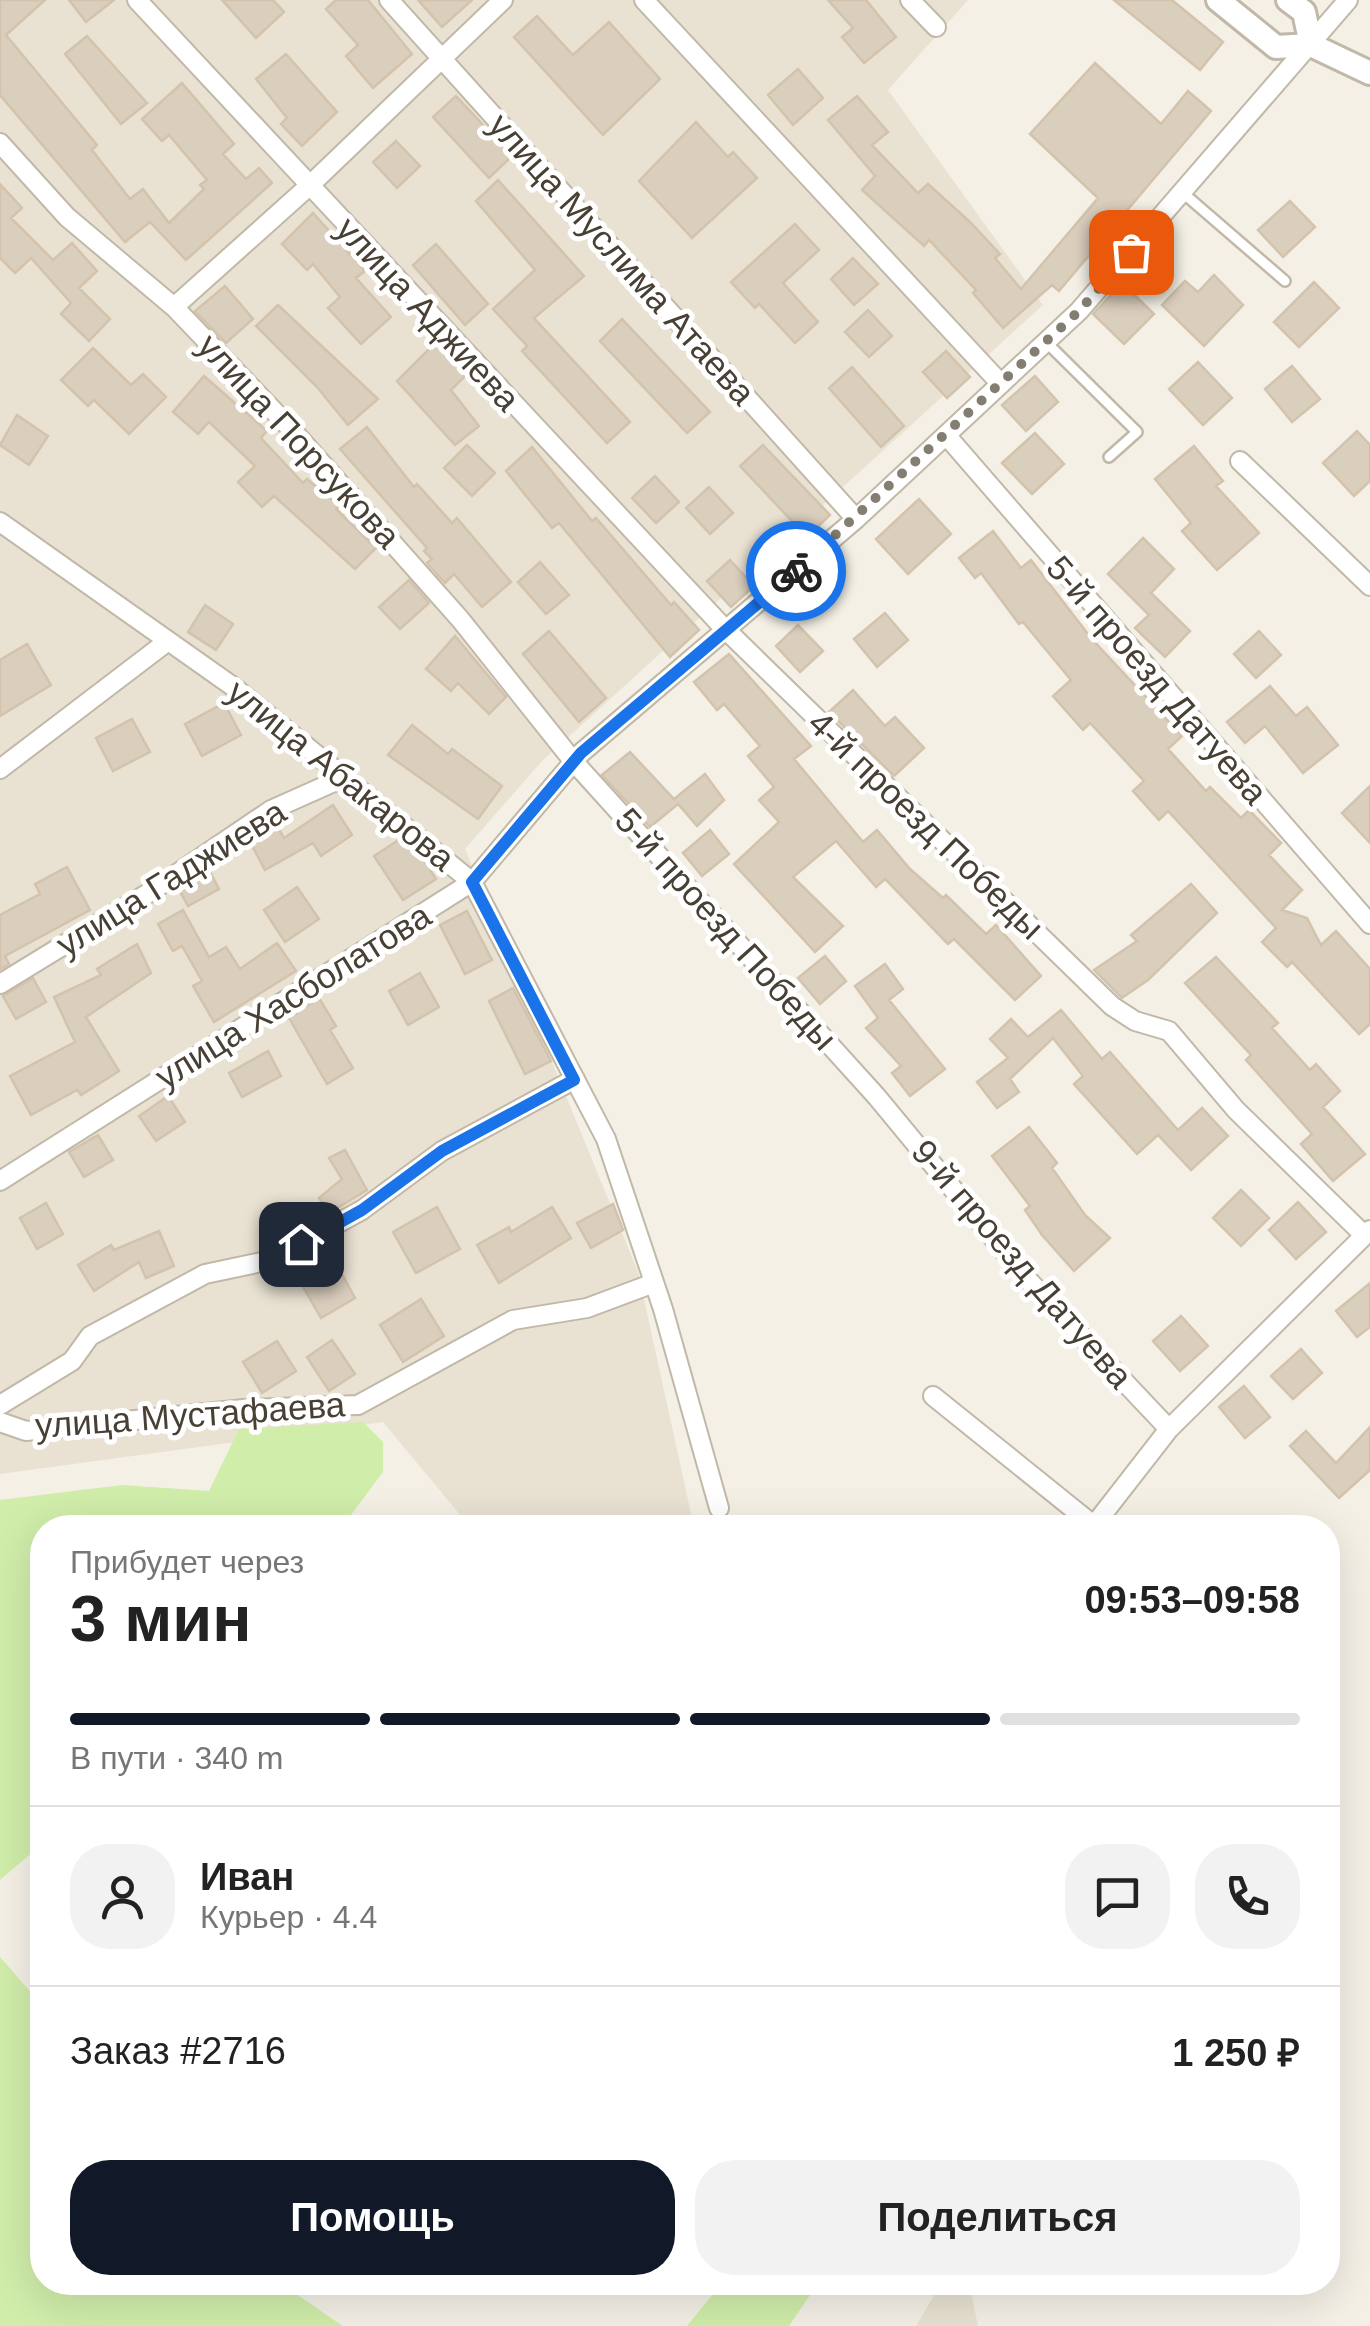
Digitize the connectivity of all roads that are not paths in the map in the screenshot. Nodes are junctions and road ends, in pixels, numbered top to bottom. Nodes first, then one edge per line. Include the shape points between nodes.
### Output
1 (138, 0) edge
2 (388, 0) edge
3 (503, 0) edge
4 (644, 0) edge
5 (910, 0) edge
6 (1218, 0) edge
7 (1288, 0) edge
8 (1348, 0) edge
9 (936, 27) dead end
10 (1311, 44) junction
11 (440, 59) junction
12 (1370, 72) edge
13 (0, 143) edge
14 (309, 186) junction
15 (1182, 192) junction
16 (1284, 282) dead end
17 (174, 306) junction
18 (1046, 342) junction
19 (1001, 384) junction
20 (946, 435) junction
21 (1109, 457) dead end
22 (1240, 461) dead end
23 (856, 519) junction
24 (0, 522) edge
25 (1370, 586) edge
26 (723, 628) junction
27 (168, 641) junction
28 (574, 762) junction
29 (0, 769) edge
30 (346, 778) junction
31 (472, 882) junction
32 (1369, 922) edge
33 (0, 984) edge
34 (574, 1080) junction
35 (877, 1097) joint
36 (0, 1181) edge
37 (1367, 1232) edge
38 (654, 1283) junction
39 (934, 1396) dead end
40 (0, 1405) edge
41 (0, 1422) edge
42 (1170, 1428) junction
43 (719, 1508) dead end
44 (1080, 1515) edge
45 (1104, 1515) edge

1 - 14 street, улица Аджиева
2 - 11 street, улица Муслима Атаева
3 - 11 street
4 - 19 street
5 - 9 street
6 - 10 street via 1276,47
7 - 10 street via 1304,12
8 - 10 street, улица Хасболатова
10 - 12 street
10 - 15 street, улица Хасболатова
11 - 14 street
11 - 23 street, улица Муслима Атаева
13 - 17 street, улица Порсукова via 68,217
14 - 17 street
14 - 26 street, улица Аджиева
15 - 16 lane
15 - 18 street, улица Хасболатова
17 - 28 street, улица Порсукова via 434,590
18 - 19 street, улица Хасболатова
18 - 21 lane via 1137,432
19 - 20 street, улица Хасболатова
20 - 23 street, улица Хасболатова
20 - 32 street, 5-й проезд Датуева
22 - 25 street
23 - 26 street, улица Хасболатова
24 - 27 street, улица Абакарова
26 - 28 street, улица Хасболатова
26 - 37 street, 4-й проезд Победы via 1112,1006 1169,1031 1236,1110
27 - 29 street
27 - 30 street, улица Абакарова
28 - 31 street, улица Хасболатова
28 - 35 street, 5-й проезд Победы
30 - 31 street, улица Абакарова
30 - 33 street, улица Гаджиева via 271,810
31 - 34 street, улица Абакарова
31 - 36 street, улица Хасболатова
34 - 38 street, улица Абакарова via 606,1140
34 - 40 street, улица Мустафаева via 442,1151 362,1210 271,1260 205,1274 90,1336 72,1361
35 - 42 street, 9-й проезд Датуева via 1028,1280
37 - 42 street
38 - 41 street, улица Мустафаева via 587,1308 513,1320 358,1405 26,1430
38 - 43 street, улица Абакарова
39 - 44 street
42 - 45 street

